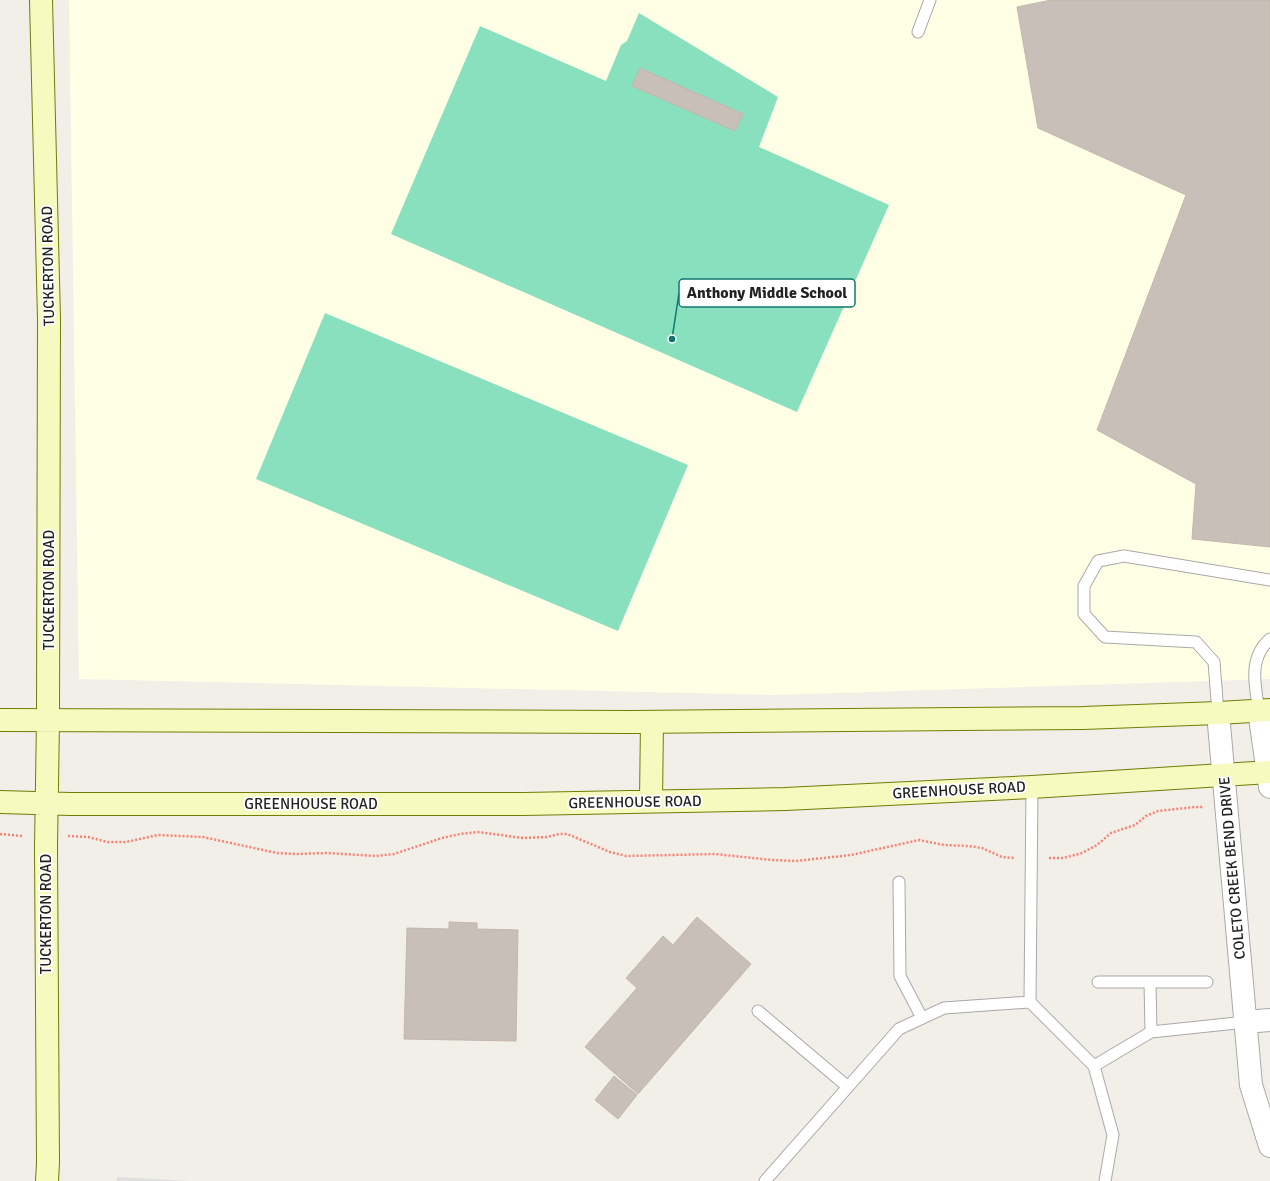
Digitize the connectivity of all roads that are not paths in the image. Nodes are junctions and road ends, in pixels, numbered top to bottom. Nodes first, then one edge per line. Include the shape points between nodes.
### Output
1 (41, 0) edge
2 (930, 0) edge
3 (918, 32) dead end
4 (1270, 580) edge
5 (1270, 639) edge
6 (1265, 710) edge
7 (1218, 713) junction
8 (0, 720) edge
9 (48, 720) junction
10 (652, 722) junction
11 (1224, 775) junction
12 (1269, 777) edge
13 (1032, 787) junction
14 (651, 801) junction
15 (0, 802) edge
16 (46, 803) junction
17 (900, 882) dead end
18 (1098, 982) dead end
19 (1150, 982) junction
20 (1207, 982) dead end
21 (1030, 1002) junction
22 (758, 1011) dead end
23 (922, 1018) junction
24 (1270, 1020) edge
25 (1246, 1022) junction
26 (1151, 1032) junction
27 (1094, 1066) junction
28 (848, 1087) junction
29 (1270, 1146) edge
30 (47, 1181) edge
31 (765, 1181) edge
32 (1105, 1181) edge

1 - 9 main road, TUCKERTON ROAD via 49,318
2 - 3 lane
4 - 7 lane via 1124,556 1098,561 1084,586 1084,614 1105,637 1196,642 1214,662
5 - 6 lane via 1263,645 1255,662 1255,685
6 - 7 main road
6 - 12 street
7 - 10 main road via 1083,718
7 - 11 street, COLETO CREEK BEND DRIVE
8 - 9 main road
9 - 10 main road
9 - 16 main road, TUCKERTON ROAD
10 - 14 main road
11 - 12 main road, GREENHOUSE ROAD
11 - 13 main road, GREENHOUSE ROAD
11 - 25 street, COLETO CREEK BEND DRIVE
13 - 14 main road, GREENHOUSE ROAD via 785,799
13 - 21 lane
14 - 16 main road, GREENHOUSE ROAD via 523,804
15 - 16 main road, GREENHOUSE ROAD
16 - 30 main road, TUCKERTON ROAD
17 - 23 lane via 900,976
18 - 19 lane
19 - 20 lane
19 - 26 lane
21 - 23 lane via 944,1008
21 - 27 lane
22 - 28 lane
23 - 28 lane via 899,1029
24 - 25 street
25 - 26 lane
25 - 29 street, COLETO CREEK BEND DRIVE via 1251,1085
26 - 27 lane
27 - 32 lane via 1113,1135
28 - 31 lane

